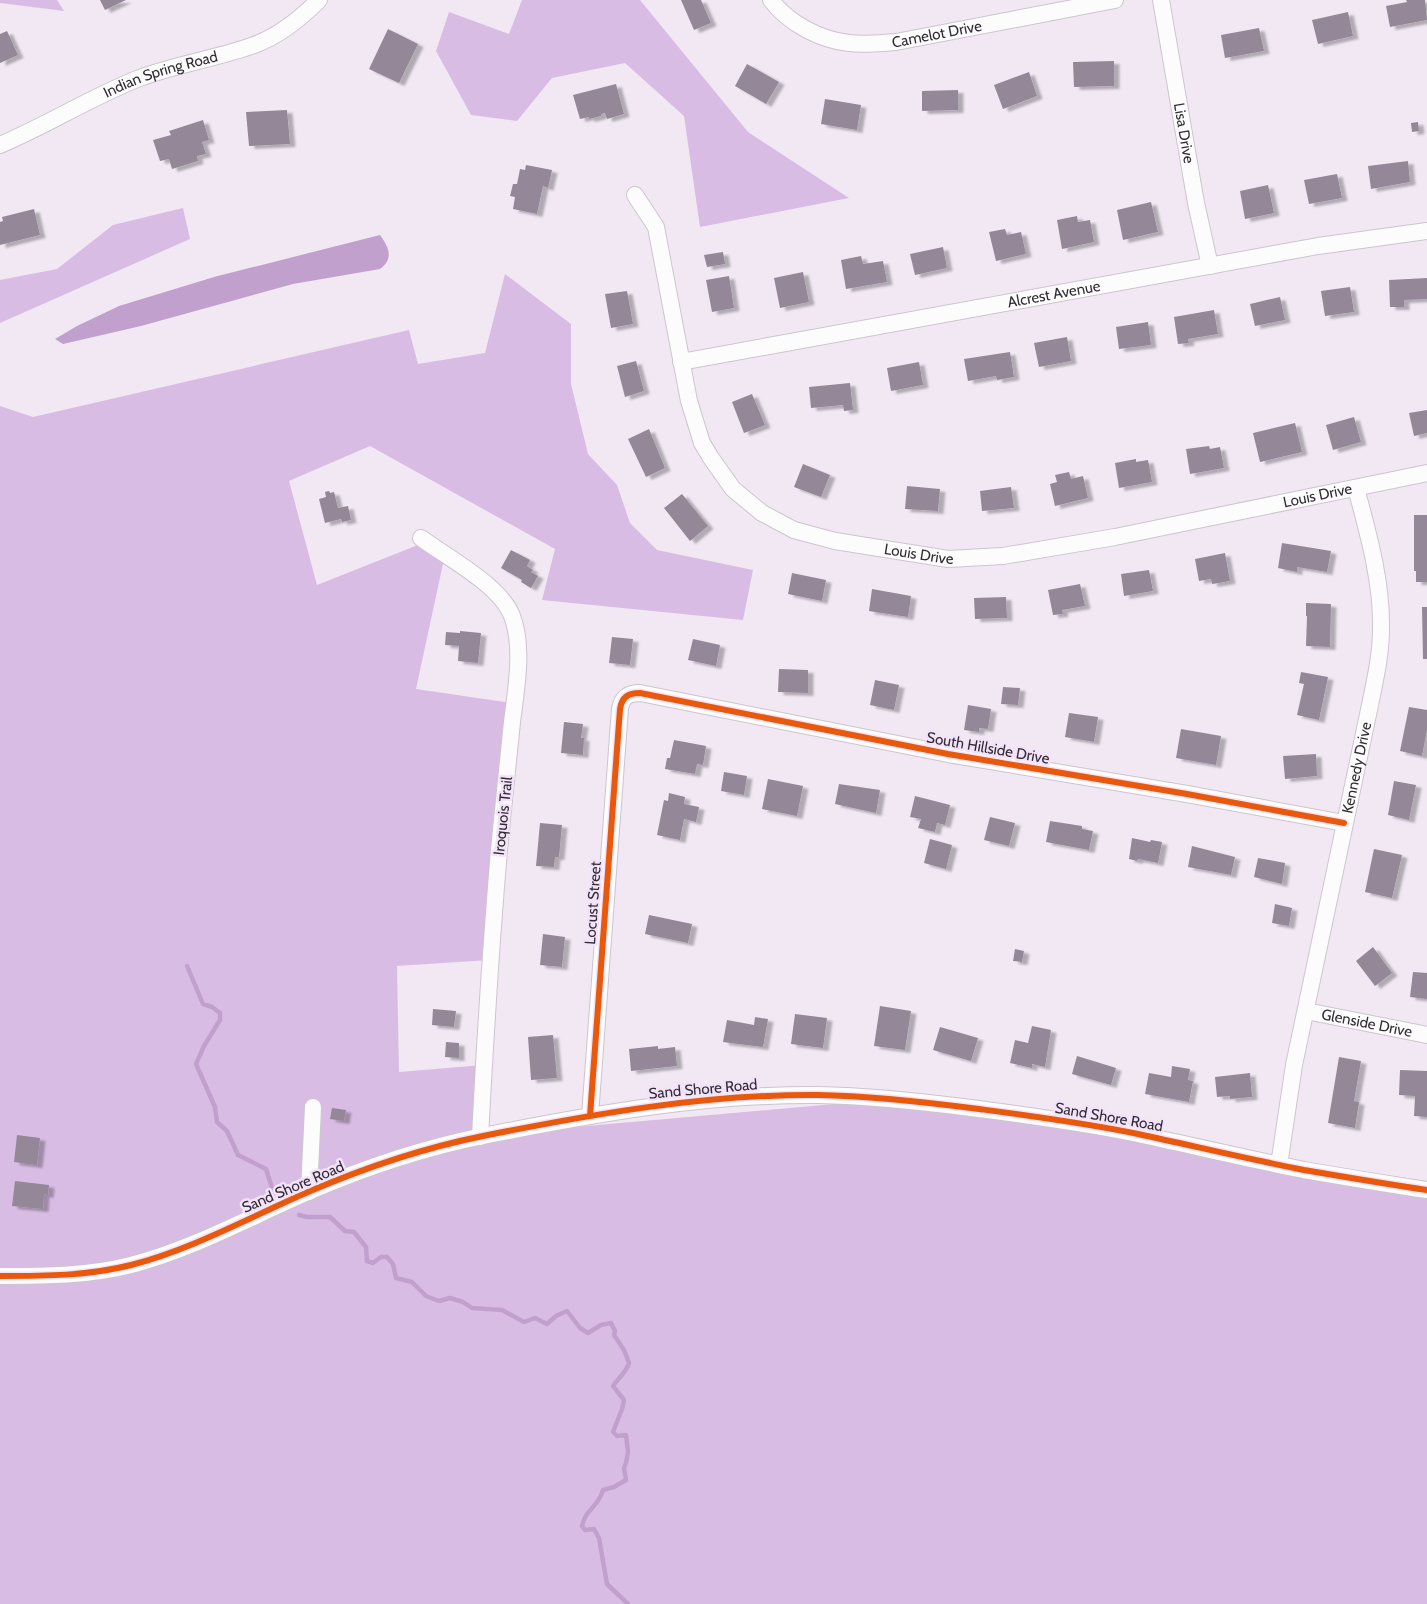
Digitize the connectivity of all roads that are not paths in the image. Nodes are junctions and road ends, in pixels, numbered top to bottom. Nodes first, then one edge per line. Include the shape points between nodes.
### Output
1 (319, 0) edge
2 (771, 0) edge
3 (1115, 0) edge
4 (1160, 0) edge
5 (0, 145) edge
6 (635, 195) dead end
7 (1427, 231) edge
8 (1210, 266) junction
9 (681, 362) junction
10 (1427, 474) edge
11 (1356, 488) junction
12 (421, 538) dead end
13 (628, 695) joint
14 (1344, 823) junction
15 (1306, 1011) junction
16 (1427, 1035) edge
17 (313, 1108) dead end
18 (590, 1116) junction
19 (480, 1137) junction
20 (1279, 1165) junction
21 (1427, 1190) edge
22 (308, 1192) junction
23 (0, 1276) edge

1 - 5 street, Indian Spring Road via 273,36 254,45 139,78
2 - 3 street, Camelot Drive via 788,17 825,37 867,44 896,42
4 - 8 street, Lisa Drive
6 - 9 street, Louis Drive via 656,228
7 - 8 street, Alcrest Avenue via 1318,246
8 - 9 street, Alcrest Avenue
9 - 11 street, Louis Drive via 688,401 702,443 733,489 778,522 794,530 835,541 948,559 1003,556 1115,537
10 - 11 street, Louis Drive
11 - 14 street, Kennedy Drive via 1377,579 1381,628 1370,706
12 - 19 street, Iroquois Trail via 487,585 502,600 514,622 518,650 491,948
13 - 14 street, South Hillside Drive via 640,693 948,754
13 - 18 street, Locust Street via 620,709
14 - 15 street, Kennedy Drive
15 - 16 street, Glenside Drive
15 - 20 street, Kennedy Drive
17 - 22 street
18 - 19 street, Sand Shore Road
18 - 20 street, Sand Shore Road via 744,1097 893,1098 1082,1124
19 - 22 street, Sand Shore Road via 396,1160
20 - 21 street, Sand Shore Road
22 - 23 street, Sand Shore Road via 195,1243 130,1265 78,1274

